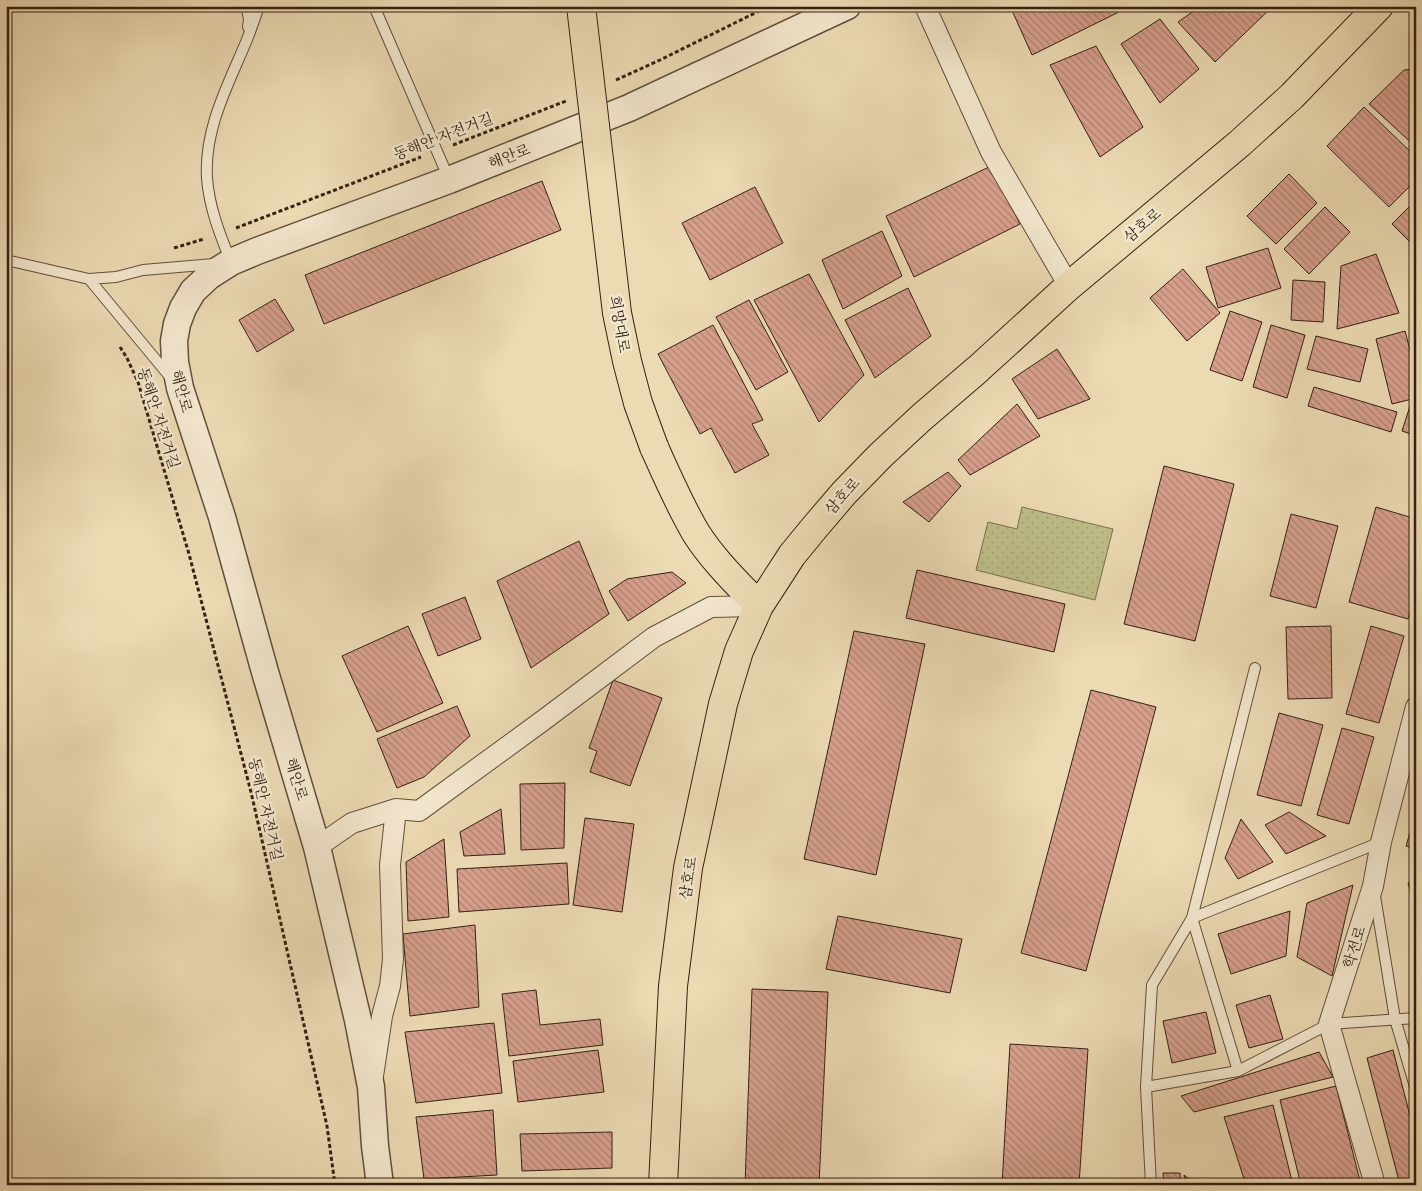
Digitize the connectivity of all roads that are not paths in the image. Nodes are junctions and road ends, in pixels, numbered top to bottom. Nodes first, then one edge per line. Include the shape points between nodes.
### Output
1 (246, 6) edge
2 (259, 6) edge
3 (374, 6) edge
4 (581, 6) edge
5 (846, 6) edge
6 (926, 6) edge
7 (1379, 6) edge
8 (246, 43) junction
9 (449, 180) junction
10 (6, 260) edge
11 (231, 262) junction
12 (89, 279) junction
13 (1069, 286) junction
14 (180, 388) junction
15 (759, 606) junction
16 (1255, 668) dead end
17 (1414, 720) edge
18 (396, 810) junction
19 (1380, 842) junction
20 (317, 847) junction
21 (1373, 886) junction
22 (1192, 918) junction
23 (1416, 1018) edge
24 (1396, 1019) junction
25 (1330, 1024) junction
26 (1238, 1071) junction
27 (371, 1087) junction
28 (1146, 1087) junction
29 (1416, 1090) edge
30 (380, 1185) edge
31 (663, 1185) edge
32 (1151, 1185) edge
33 (1375, 1185) edge

1 - 8 lane via 249,19
2 - 8 lane
3 - 9 lane
4 - 15 main road, 희망대로, bridge via 617,313 638,403 673,491 697,534 728,575
5 - 9 street, 해안로 via 629,108
6 - 13 street via 991,152
7 - 13 main road, 삼호로 via 1239,144
8 - 11 lane via 219,107 208,152 210,201
9 - 11 street, 해안로
10 - 12 lane
11 - 12 lane via 143,270
11 - 14 street, 해안로 via 193,291 182,308 174,341
12 - 14 lane
13 - 15 main road, 삼호로 via 922,417 844,493 792,555
14 - 20 street, 해안로 via 222,517
15 - 18 street via 711,607 654,637 419,810
15 - 31 main road, 삼호로 via 739,651 723,704 688,868 673,986
16 - 22 lane
17 - 19 street, 학전로
18 - 20 street via 352,823
18 - 27 street via 390,865 393,960
19 - 21 street, 학전로
19 - 22 lane
20 - 27 street, 해안로
21 - 24 lane
21 - 25 street, 학전로
22 - 26 lane
22 - 28 lane via 1152,985
23 - 24 lane
24 - 25 lane
24 - 29 lane
25 - 26 lane
25 - 33 street
26 - 28 lane
27 - 30 street, 해안로
28 - 32 lane

